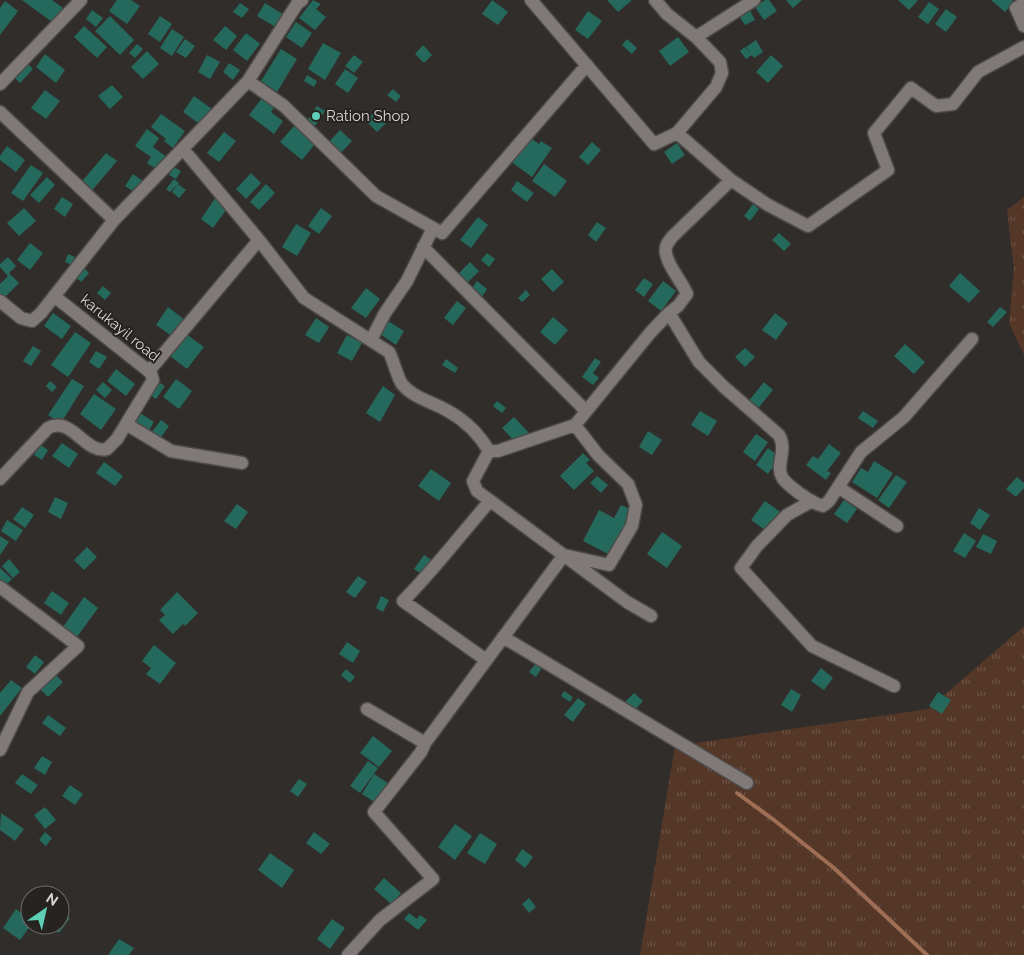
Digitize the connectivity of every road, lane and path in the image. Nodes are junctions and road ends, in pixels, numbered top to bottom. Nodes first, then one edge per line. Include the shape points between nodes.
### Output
1 (81, 0) edge
2 (531, 0) edge
3 (655, 0) edge
4 (754, 0) edge
5 (297, 1) edge
6 (1024, 3) edge
7 (1024, 26) edge
8 (696, 37) junction
9 (1024, 47) edge
10 (586, 64) junction
11 (248, 81) junction
12 (0, 84) edge
13 (0, 112) edge
14 (677, 134) junction
15 (183, 149) junction
16 (731, 180) junction
17 (114, 220) junction
18 (433, 228) junction
19 (259, 240) junction
20 (423, 247) junction
21 (54, 296) junction
22 (0, 301) edge
23 (669, 313) junction
24 (972, 339) dead end
25 (370, 340) junction
26 (149, 371) junction
27 (586, 411) junction
28 (126, 424) junction
29 (575, 425) junction
30 (489, 451) junction
31 (242, 463) dead end
32 (0, 479) edge
33 (838, 487) junction
34 (490, 501) junction
35 (812, 501) junction
36 (897, 526) dead end
37 (564, 555) junction
38 (0, 588) edge
39 (651, 616) dead end
40 (503, 637) junction
41 (486, 660) junction
42 (894, 686) dead end
43 (367, 709) dead end
44 (425, 743) junction
45 (0, 750) edge
46 (748, 783) dead end
47 (348, 955) edge

1 - 12 street
2 - 10 street
3 - 8 street
4 - 8 street
5 - 11 street
6 - 7 street via 1016,8
8 - 14 street via 720,62 722,73 716,87
9 - 16 street via 978,72 953,104 936,106 911,88 874,133 888,170 808,226
10 - 14 street via 654,144
10 - 18 street via 442,233
11 - 15 street
11 - 18 street via 284,106 376,196
13 - 17 street
14 - 16 street
15 - 17 street
15 - 19 street
16 - 23 street via 666,245 666,255 687,294
17 - 21 street
18 - 20 street
19 - 25 street via 304,298
19 - 26 street
20 - 25 street via 407,281
20 - 27 street
21 - 22 street via 32,321 21,318
21 - 26 street, karukayil road
23 - 27 street
23 - 35 street via 699,362 779,435 784,444 780,467 782,478
24 - 33 street via 904,417 861,452
25 - 30 street via 389,352 400,382 409,391 467,424
26 - 28 street, karukayil road via 153,380
27 - 29 street
28 - 31 street via 171,451
28 - 32 street, karukayil road via 112,446 103,450 55,424
29 - 30 street via 498,451
29 - 37 street via 598,455 628,484 636,505 632,526 609,565
30 - 34 street via 473,481 477,491
33 - 35 street via 823,506
33 - 36 street
34 - 37 street
34 - 41 street via 403,601
35 - 42 street via 787,515 741,568 812,646
37 - 39 street via 626,602
37 - 40 street
38 - 45 street via 78,646 28,692
40 - 41 street
40 - 46 street
41 - 44 street
43 - 44 street
44 - 47 street via 422,752 374,812 433,879 380,920

